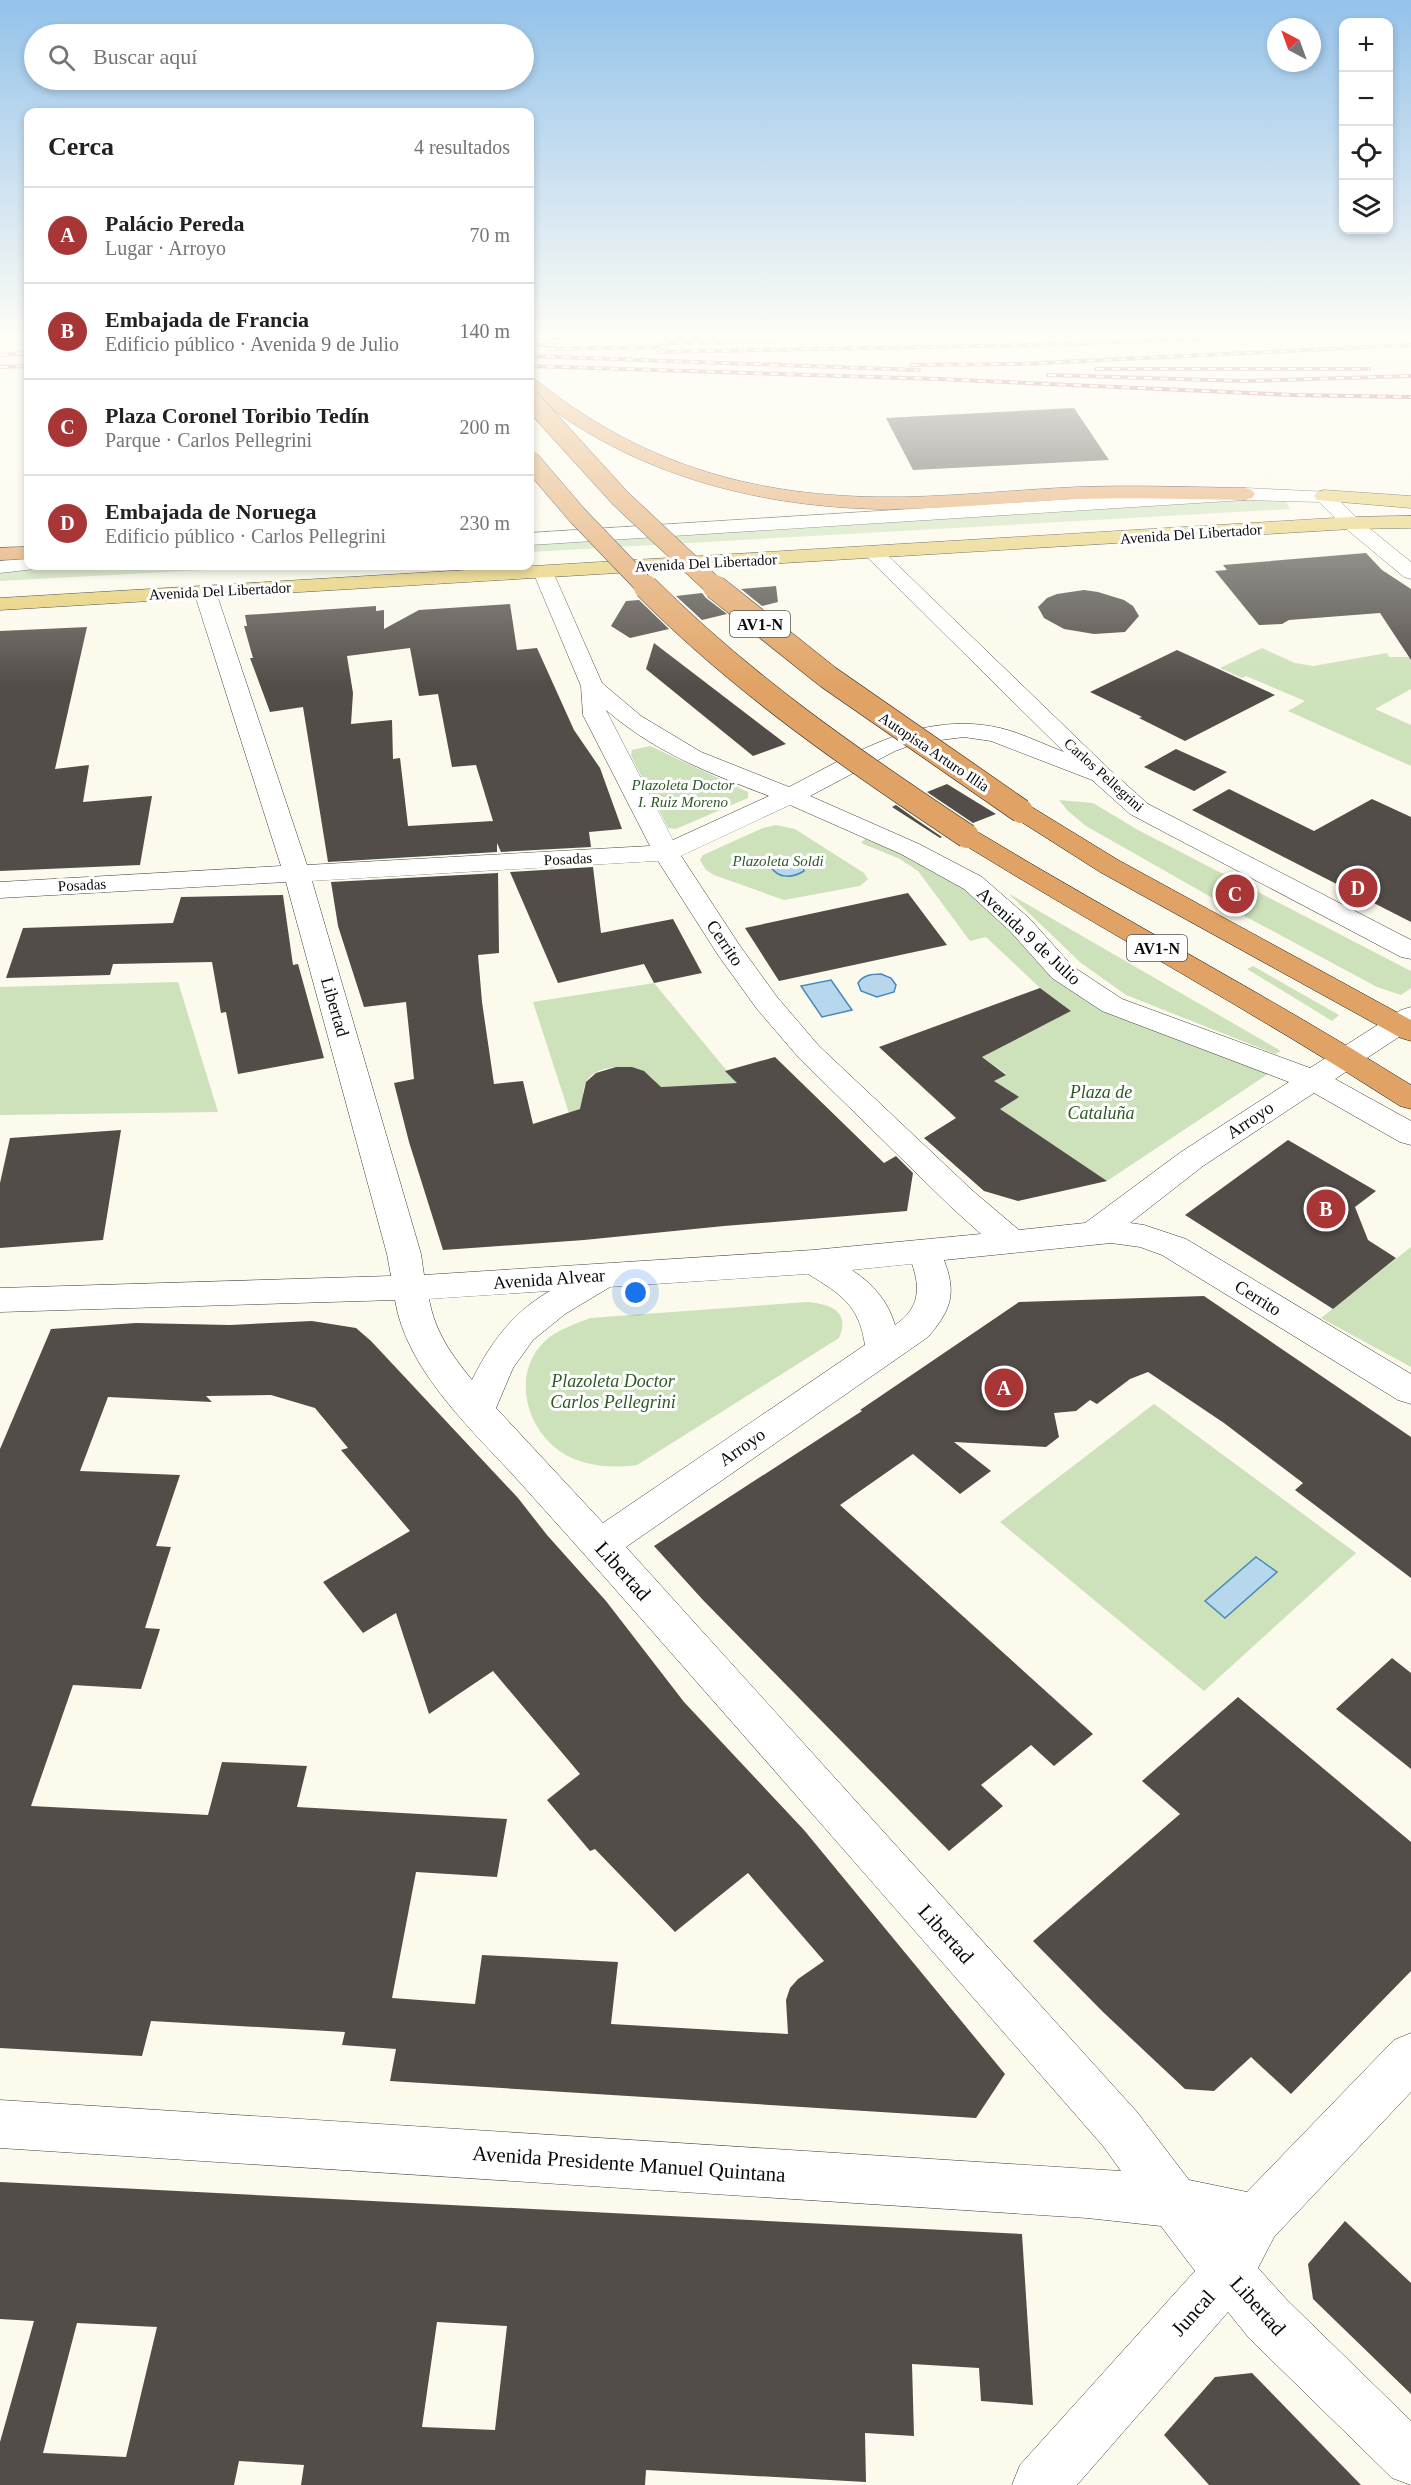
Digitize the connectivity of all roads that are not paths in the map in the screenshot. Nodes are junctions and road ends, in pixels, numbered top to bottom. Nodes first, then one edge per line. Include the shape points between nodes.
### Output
1 (580, 454) edge
2 (646, 454) edge
3 (534, 465) edge
4 (1245, 494) junction
5 (1324, 496) junction
6 (1411, 502) edge
7 (1411, 522) edge
8 (1351, 523) junction
9 (534, 539) edge
10 (24, 553) edge
11 (874, 553) junction
12 (0, 554) edge
13 (24, 565) edge
14 (0, 567) edge
15 (543, 572) junction
16 (1411, 573) edge
17 (205, 592) junction
18 (0, 604) edge
19 (592, 686) junction
20 (1101, 775) junction
21 (790, 796) junction
22 (666, 853) junction
23 (297, 874) junction
24 (0, 890) edge
25 (1411, 951) edge
26 (1407, 1025) edge
27 (1348, 1058) junction
28 (1313, 1080) junction
29 (1411, 1099) edge
30 (1411, 1136) edge
31 (1096, 1232) junction
32 (1012, 1242) junction
33 (924, 1251) junction
34 (813, 1262) junction
35 (607, 1276) junction
36 (409, 1288) junction
37 (0, 1301) edge
38 (883, 1349) junction
39 (1411, 1391) edge
40 (477, 1411) junction
41 (600, 1545) junction
42 (1411, 2057) edge
43 (0, 2124) edge
44 (1175, 2202) junction
45 (1256, 2219) junction
46 (1228, 2273) junction
47 (1411, 2459) edge
48 (1040, 2485) edge

1 - 26 highway, Autopista Arturo Illia / AV1-N, bridge via 622,501 719,591 876,713 1109,866
2 - 4 highway via 721,481 786,495 853,502 1101,492
3 - 27 highway, AV1-N, bridge via 634,576 734,668 857,763 1072,900
4 - 5 street, Avenida Del Libertador
4 - 9 street, Avenida Del Libertador
5 - 6 main road
5 - 8 street
7 - 8 main road, Avenida Del Libertador
8 - 11 main road, Avenida Del Libertador
8 - 16 street
10 - 12 highway
11 - 15 main road, Avenida Del Libertador
11 - 20 street, Carlos Pellegrini
13 - 14 street
15 - 17 main road, Avenida Del Libertador
15 - 19 street, Cerrito
17 - 18 main road, Avenida Del Libertador
17 - 23 street, Libertad
19 - 21 street, Avenida 9 de Julio via 633,721 671,745 724,771
19 - 22 street, Cerrito via 595,715
20 - 21 street, Posadas via 996,734 950,730 899,741
20 - 25 street, Carlos Pellegrini via 1151,817
21 - 22 street, Posadas
21 - 28 street, Avenida 9 de Julio via 931,859 973,883 1020,925 1062,972 1112,1005
22 - 23 street, Posadas
22 - 32 street, Cerrito via 728,949 808,1052
23 - 24 street, Posadas
23 - 36 street, Libertad via 404,1254
26 - 27 street, Arroyo
27 - 28 street, Arroyo
27 - 29 highway
28 - 30 street, Avenida 9 de Julio
28 - 31 street, Arroyo via 1192,1159
31 - 32 street, Avenida Alvear
31 - 39 street, Cerrito via 1127,1233 1174,1247
32 - 33 street, Avenida Alvear
33 - 34 street, Avenida Alvear
33 - 38 street, Arroyo via 936,1282 933,1305 916,1328
34 - 35 street, Avenida Alvear
34 - 38 street via 843,1279 867,1301 879,1321
35 - 36 street, Avenida Alvear
35 - 40 street via 540,1312 519,1332 489,1377
36 - 37 street, Avenida Alvear
36 - 40 street, Libertad via 415,1319 425,1342
38 - 41 street, Arroyo
40 - 41 street, Libertad
41 - 44 street, Libertad via 1120,2129
42 - 45 street, Juncal
43 - 44 street, Avenida Presidente Manuel Quintana
44 - 45 street, Avenida Presidente Manuel Quintana
44 - 46 street, Libertad
45 - 46 street, Juncal
46 - 47 street, Libertad via 1268,2319
46 - 48 street, Juncal

